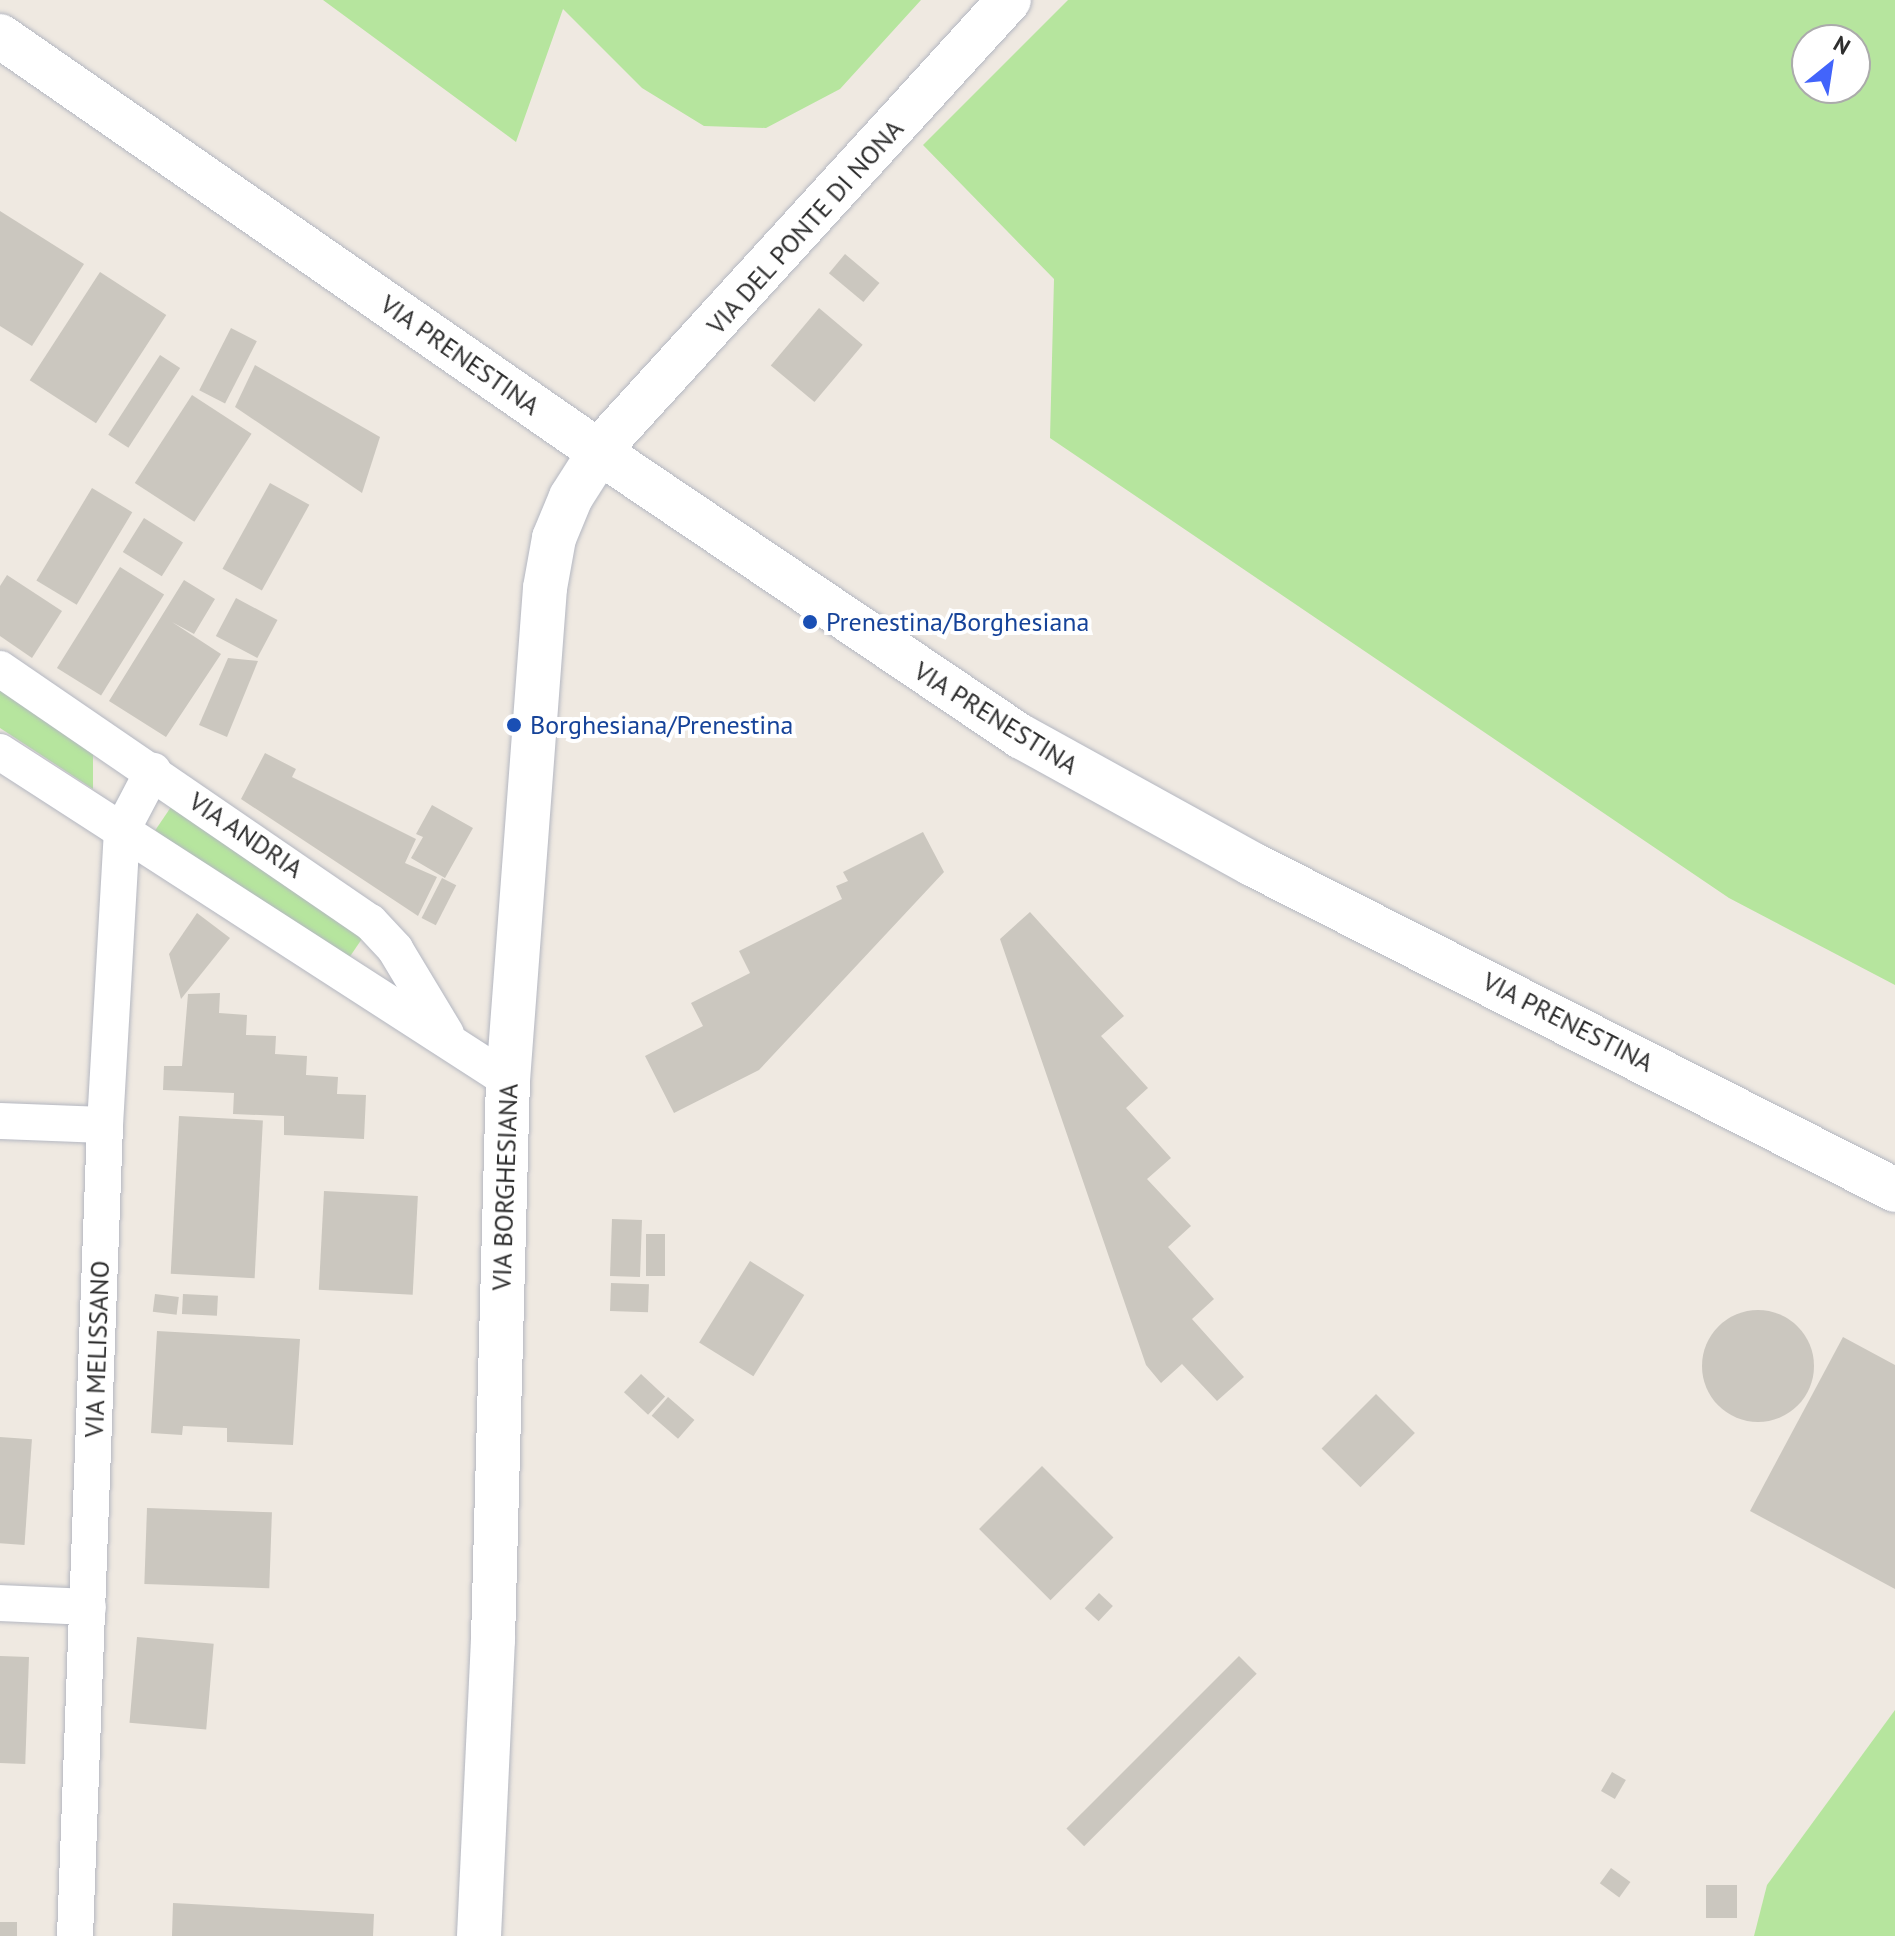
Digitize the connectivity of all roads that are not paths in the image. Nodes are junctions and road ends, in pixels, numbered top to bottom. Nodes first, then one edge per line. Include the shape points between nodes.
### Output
1 (1009, 0) edge
2 (0, 36) edge
3 (598, 452) junction
4 (0, 669) edge
5 (0, 752) edge
6 (153, 771) junction
7 (122, 830) junction
8 (451, 1042) junction
9 (508, 1080) junction
10 (0, 1121) edge
11 (105, 1125) junction
12 (1895, 1190) edge
13 (0, 1603) edge
14 (88, 1607) junction
15 (75, 1936) edge
16 (479, 1936) edge

1 - 3 main road, VIA DEL PONTE DI NONA
2 - 3 main road, VIA PRENESTINA
3 - 9 main road, VIA BORGHESIANA via 566,508 547,572
3 - 12 main road, VIA PRENESTINA via 936,681 1127,798
4 - 6 street, VIA ANDRIA
5 - 7 street, VIA ANDRIA
6 - 7 street, VIA MELISSANO
6 - 8 street, VIA ANDRIA via 370,922 395,949
7 - 8 street, VIA ANDRIA
7 - 11 street, VIA MELISSANO
8 - 9 street, VIA ANDRIA
9 - 16 main road, VIA BORGHESIANA
10 - 11 street
11 - 14 street, VIA MELISSANO
13 - 14 street
14 - 15 street, VIA MELISSANO

